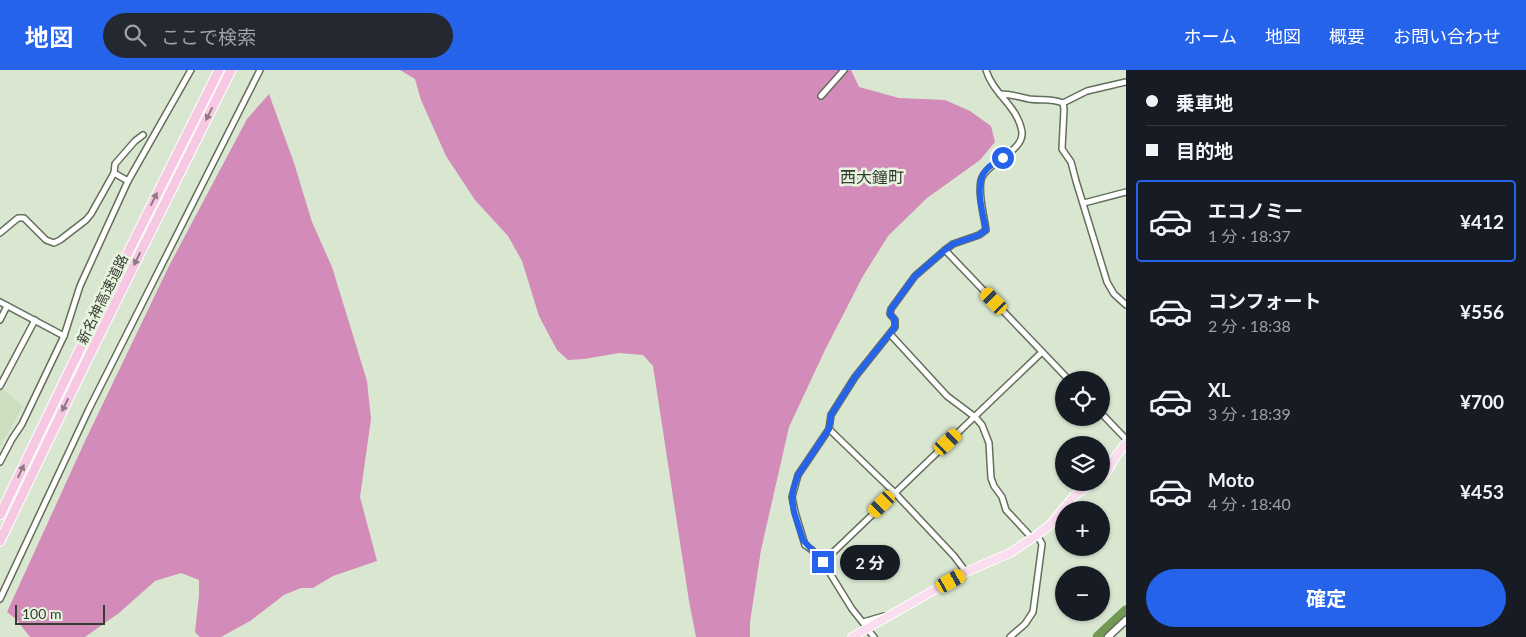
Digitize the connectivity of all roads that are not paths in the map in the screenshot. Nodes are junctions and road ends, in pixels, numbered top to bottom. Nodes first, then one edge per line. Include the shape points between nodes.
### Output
1 (191, 70) edge
2 (219, 70) edge
3 (231, 70) edge
4 (260, 70) edge
5 (844, 70) edge
6 (986, 70) edge
7 (1126, 82) edge
8 (821, 96) dead end
9 (1002, 96) junction
10 (1063, 103) junction
11 (142, 135) dead end
12 (114, 173) junction
13 (128, 181) junction
14 (1126, 192) edge
15 (1084, 203) junction
16 (0, 233) edge
17 (945, 250) junction
18 (0, 302) edge
19 (1126, 305) edge
20 (7, 306) junction
21 (0, 320) edge
22 (35, 320) junction
23 (890, 334) junction
24 (64, 336) junction
25 (1042, 352) junction
26 (1060, 371) edge
27 (0, 386) edge
28 (975, 417) junction
29 (1110, 422) edge
30 (829, 429) junction
31 (1126, 439) edge
32 (1126, 443) edge
33 (0, 462) edge
34 (1110, 466) edge
35 (1081, 491) edge
36 (894, 492) junction
37 (0, 515) edge
38 (1035, 537) junction
39 (0, 541) edge
40 (823, 562) junction
41 (966, 572) junction
42 (0, 599) edge
43 (889, 615) junction
44 (1126, 620) edge
45 (869, 631) dead end
46 (852, 637) edge
47 (874, 637) edge
48 (1010, 637) edge
49 (1108, 637) edge

1 - 13 street
37 -> 2 highway, 新名神高速道路
3 -> 39 highway, 新名神高速道路
4 - 42 street via 89,409
5 - 8 street
6 - 9 street
7 - 10 street via 1087,92
9 - 10 street via 1015,94
9 - 17 street via 1013,108 1022,133 1020,140 1017,146 986,170 982,179 980,188 986,230
10 - 15 street via 1062,149 1071,162
11 - 12 street via 115,164
12 - 13 street
12 - 16 street via 91,214 60,240 46,240 24,218 18,218
13 - 24 street via 80,286
14 - 15 street
15 - 19 street via 1107,282
17 - 23 street via 915,276 891,309 895,327
17 - 25 street
18 - 20 street
20 - 21 street
20 - 22 street
22 - 24 street
22 - 27 street
23 - 28 street via 947,396
23 - 30 street via 855,377 831,415
24 - 33 street
25 - 26 street
25 - 28 street
28 - 36 street
28 - 38 street via 989,443 991,478 1006,510
29 - 31 street
30 - 36 street
30 - 40 street via 798,475 792,497 803,540
32 - 34 main road
35 - 38 main road
36 - 40 street
36 - 41 street
38 - 41 main road via 1010,553
38 - 48 street via 1042,544 1033,612
40 - 43 street via 864,623
41 - 43 main road
43 - 46 main road
44 - 49 street
45 - 47 street

